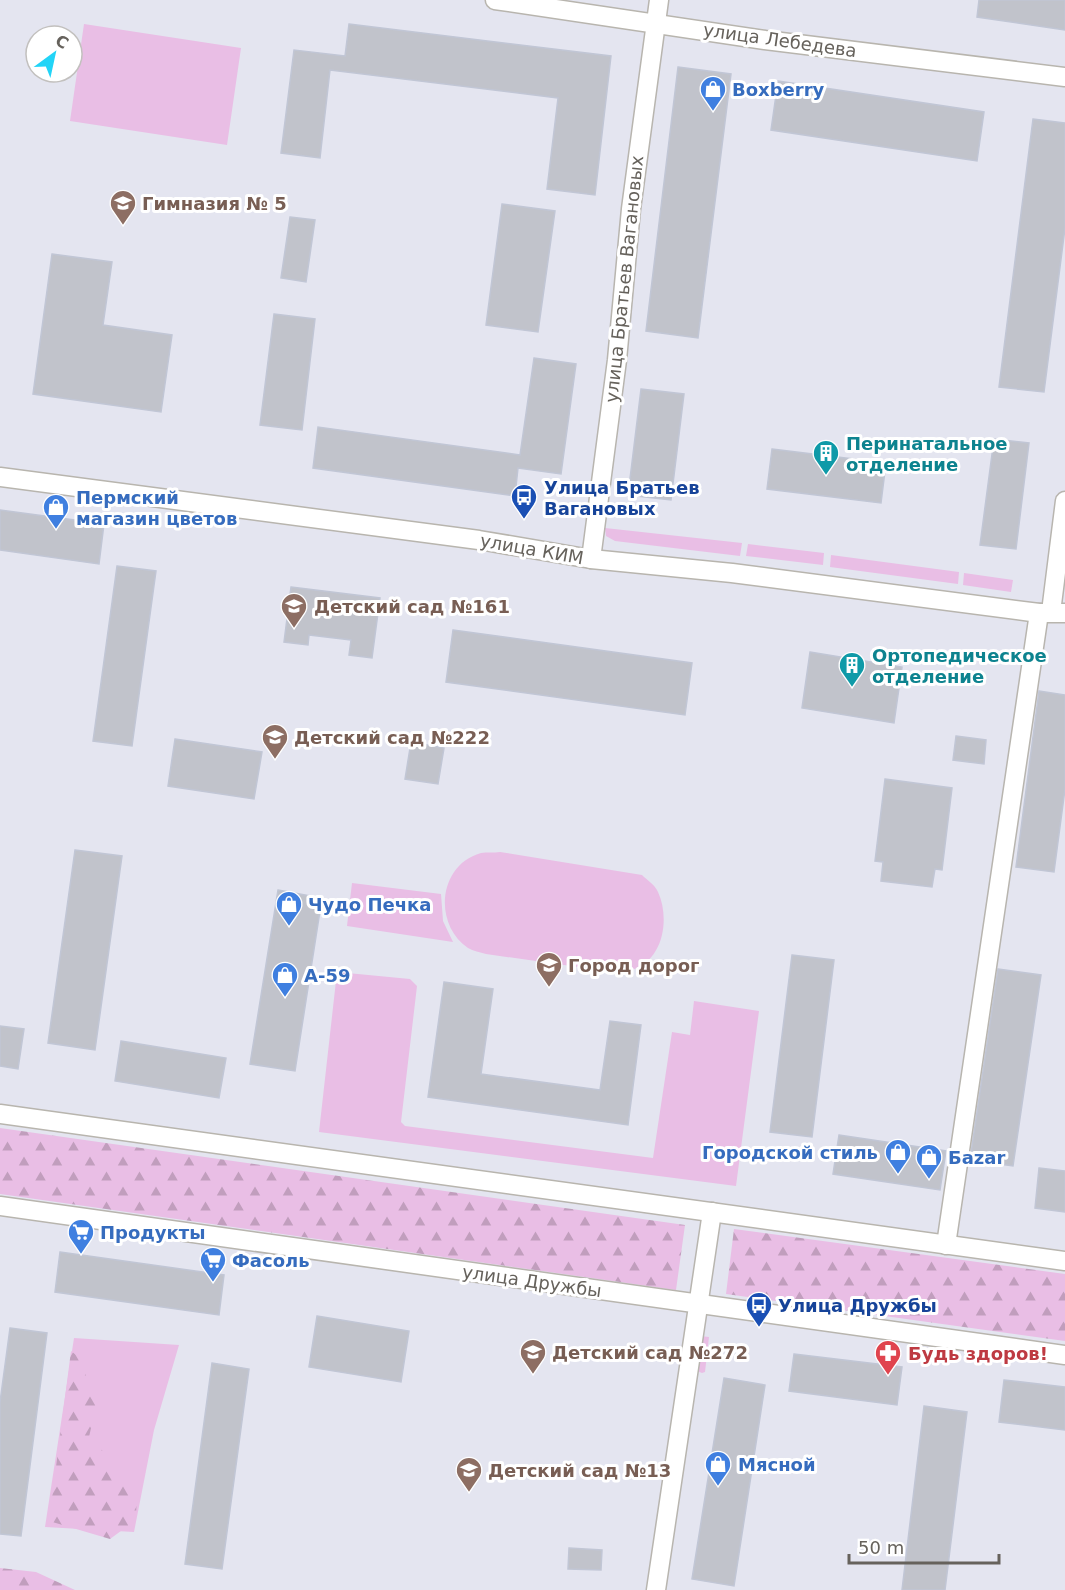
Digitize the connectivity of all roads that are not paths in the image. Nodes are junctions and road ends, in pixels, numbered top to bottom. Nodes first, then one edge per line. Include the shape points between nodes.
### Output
1 (495, 0) edge
2 (659, 0) edge
3 (656, 24) junction
4 (1065, 77) edge
5 (0, 477) edge
6 (1065, 501) edge
7 (591, 559) junction
8 (1052, 613) edge
9 (0, 1114) edge
10 (0, 1206) edge
11 (712, 1212) junction
12 (946, 1245) junction
13 (1065, 1261) edge
14 (699, 1304) junction
15 (1065, 1354) edge
16 (656, 1590) edge

1 - 3 street, улица Лебедева
2 - 3 street, улица Братьев Вагановых
3 - 4 street, улица Лебедева
3 - 7 street, улица Братьев Вагановых
5 - 7 street, улица КИМ via 479,540
6 - 8 street
7 - 8 street, улица КИМ
8 - 12 street
9 - 11 street
10 - 14 street, улица Дружбы
11 - 12 street
11 - 14 street
12 - 13 street
14 - 15 street, улица Дружбы
14 - 16 street

